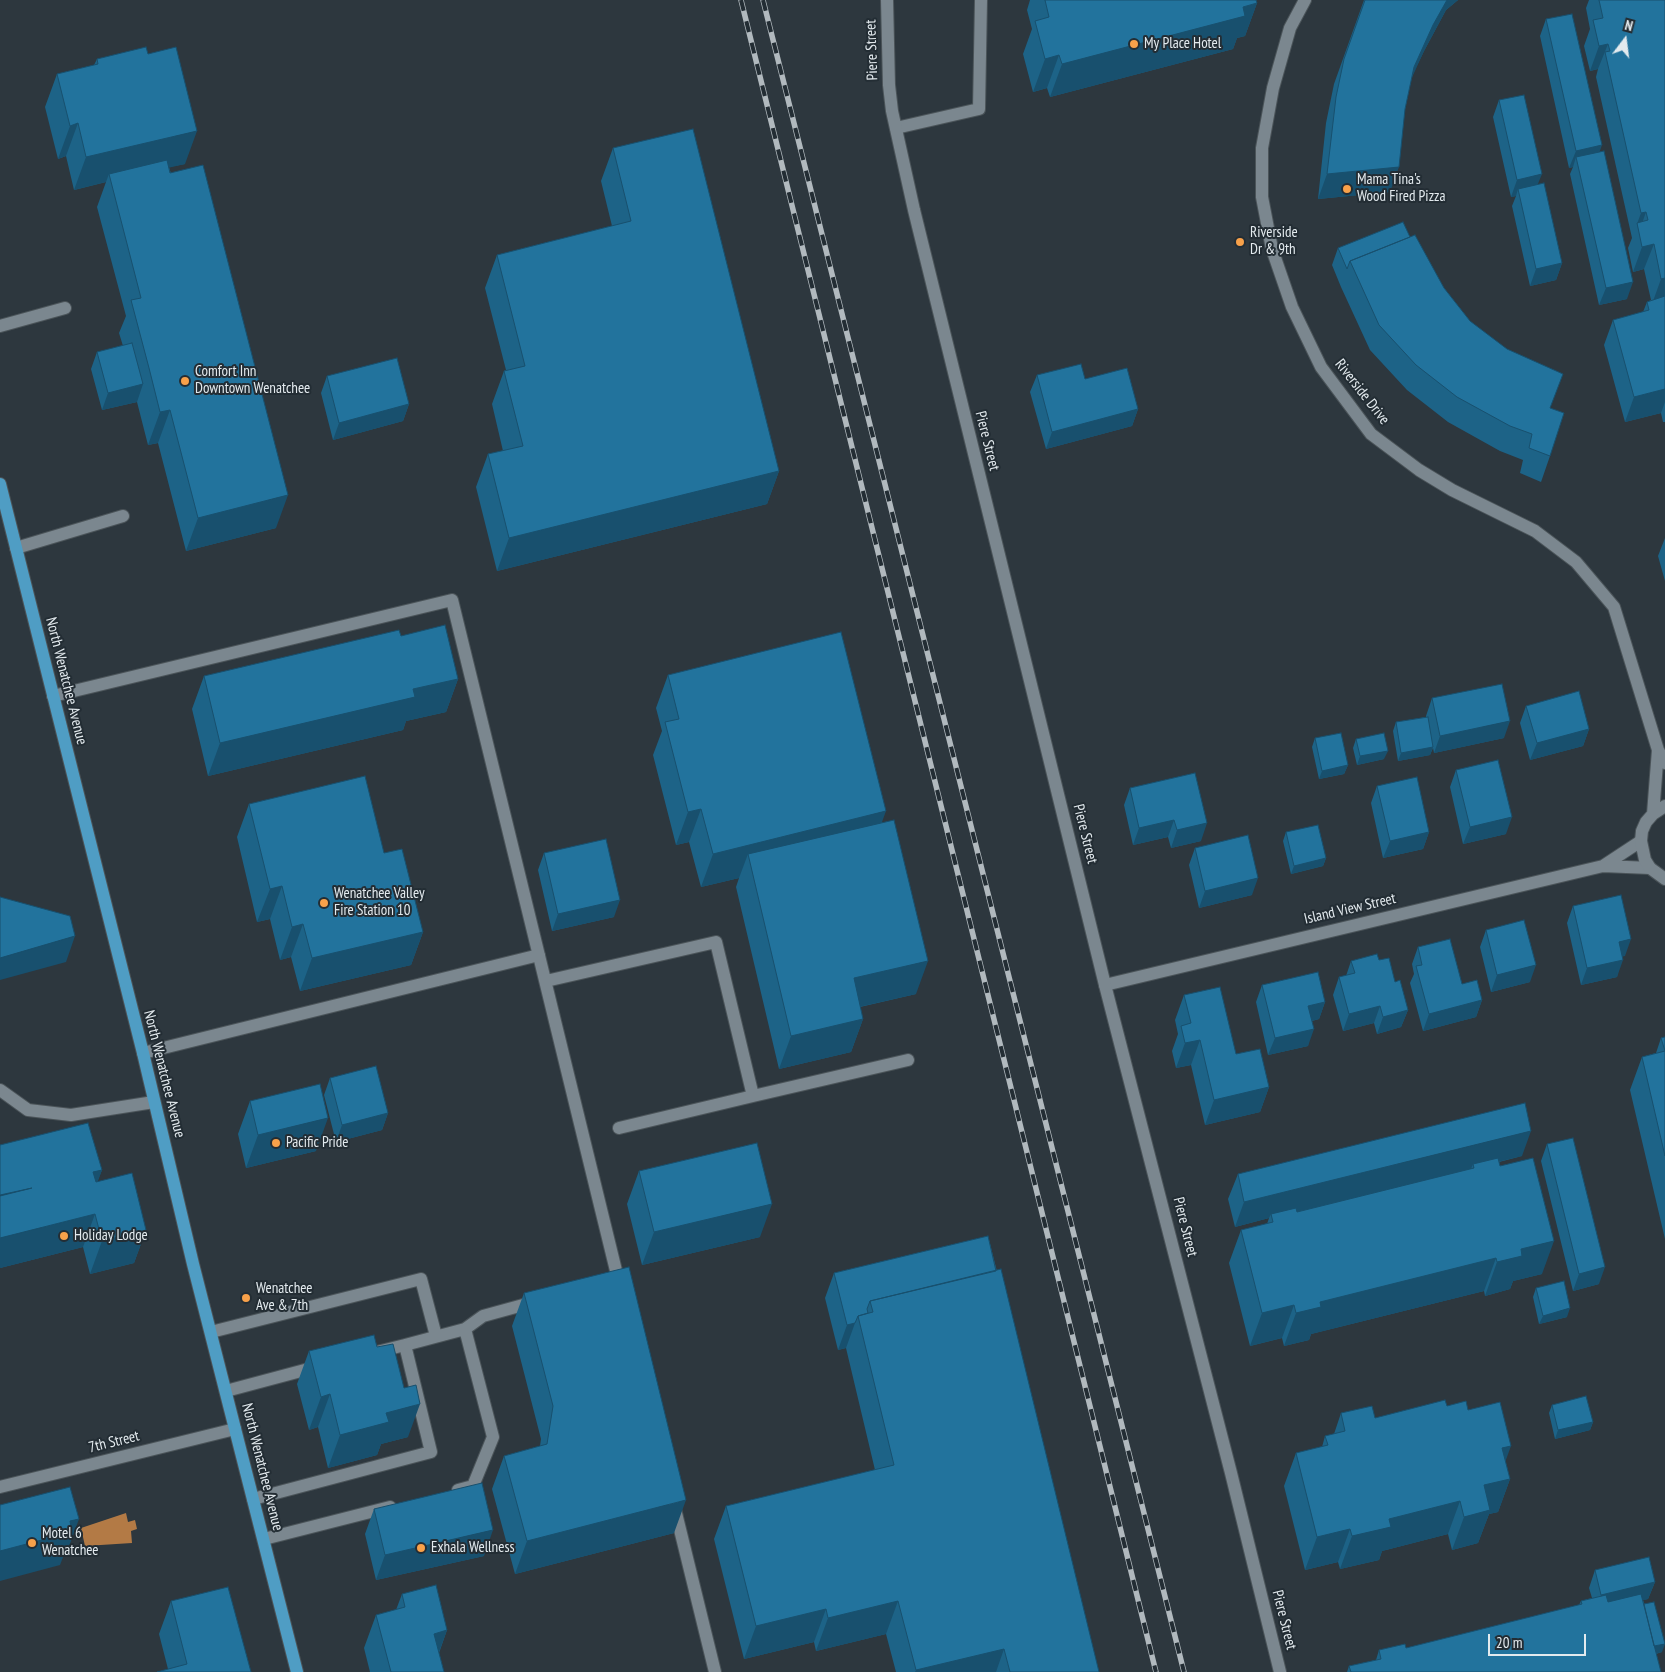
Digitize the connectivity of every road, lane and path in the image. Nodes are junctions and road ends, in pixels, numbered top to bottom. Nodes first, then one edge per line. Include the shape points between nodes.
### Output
1 (887, 0) edge
2 (982, 0) edge
3 (1304, 0) edge
4 (896, 128) junction
5 (65, 308) dead end
6 (0, 326) edge
7 (0, 484) edge
8 (123, 516) dead end
9 (16, 548) junction
10 (53, 696) junction
11 (1658, 750) junction
12 (1665, 763) edge
13 (1665, 806) edge
14 (1653, 814) junction
15 (1641, 841) junction
16 (1603, 866) junction
17 (1650, 868) junction
18 (1665, 879) edge
19 (539, 955) junction
20 (546, 981) junction
21 (1105, 984) junction
22 (142, 1053) junction
23 (908, 1060) dead end
24 (0, 1090) edge
25 (752, 1096) junction
26 (154, 1102) junction
27 (619, 1128) dead end
28 (546, 1299) edge
29 (623, 1299) edge
30 (466, 1329) junction
31 (211, 1332) junction
32 (436, 1336) junction
33 (405, 1345) junction
34 (367, 1354) edge
35 (329, 1364) edge
36 (226, 1391) junction
37 (235, 1428) junction
38 (0, 1486) edge
39 (670, 1490) edge
40 (444, 1493) edge
41 (254, 1500) junction
42 (406, 1503) edge
43 (264, 1539) junction
44 (297, 1672) edge
45 (715, 1672) edge
46 (1280, 1672) edge

1 - 4 street, Piere Street via 889,85
2 - 4 street via 979,109
3 - 11 street, Riverside Drive via 1290,28 1273,88 1262,148 1262,197 1272,248 1292,308 1321,367 1372,434 1419,470 1452,490 1535,531 1576,562 1614,607
4 - 21 street, Piere Street via 942,327
5 - 6 street
7 - 9 main road, North Wenatchee Avenue
8 - 9 street
9 - 10 main road, North Wenatchee Avenue
10 - 19 street via 452,600
10 - 22 main road, North Wenatchee Avenue
11 - 12 street, Riverside Drive
11 - 14 street, Riverside Drive
13 - 14 street
14 - 15 street via 1646,822
15 - 16 street, Island View Street
15 - 17 street via 1644,860
16 - 17 street, Island View Street
16 - 21 street, Island View Street
17 - 18 street
19 - 20 street
19 - 22 street
20 - 25 street via 716,942
20 - 29 street via 614,1281
21 - 46 street, Piere Street
22 - 26 main road, North Wenatchee Avenue
23 - 25 street
24 - 26 street via 28,1110 71,1115
25 - 27 street
26 - 31 main road, North Wenatchee Avenue
28 - 30 street via 483,1316
30 - 32 street
30 - 40 street via 493,1437 473,1486
31 - 32 street via 421,1279
31 - 36 main road, North Wenatchee Avenue
32 - 33 street
33 - 34 street
33 - 41 street via 430,1452
35 - 36 street
36 - 37 main road, North Wenatchee Avenue
37 - 38 street, 7th Street
37 - 41 main road, North Wenatchee Avenue
39 - 45 street
41 - 43 main road, North Wenatchee Avenue
42 - 43 street
43 - 44 main road, North Wenatchee Avenue

